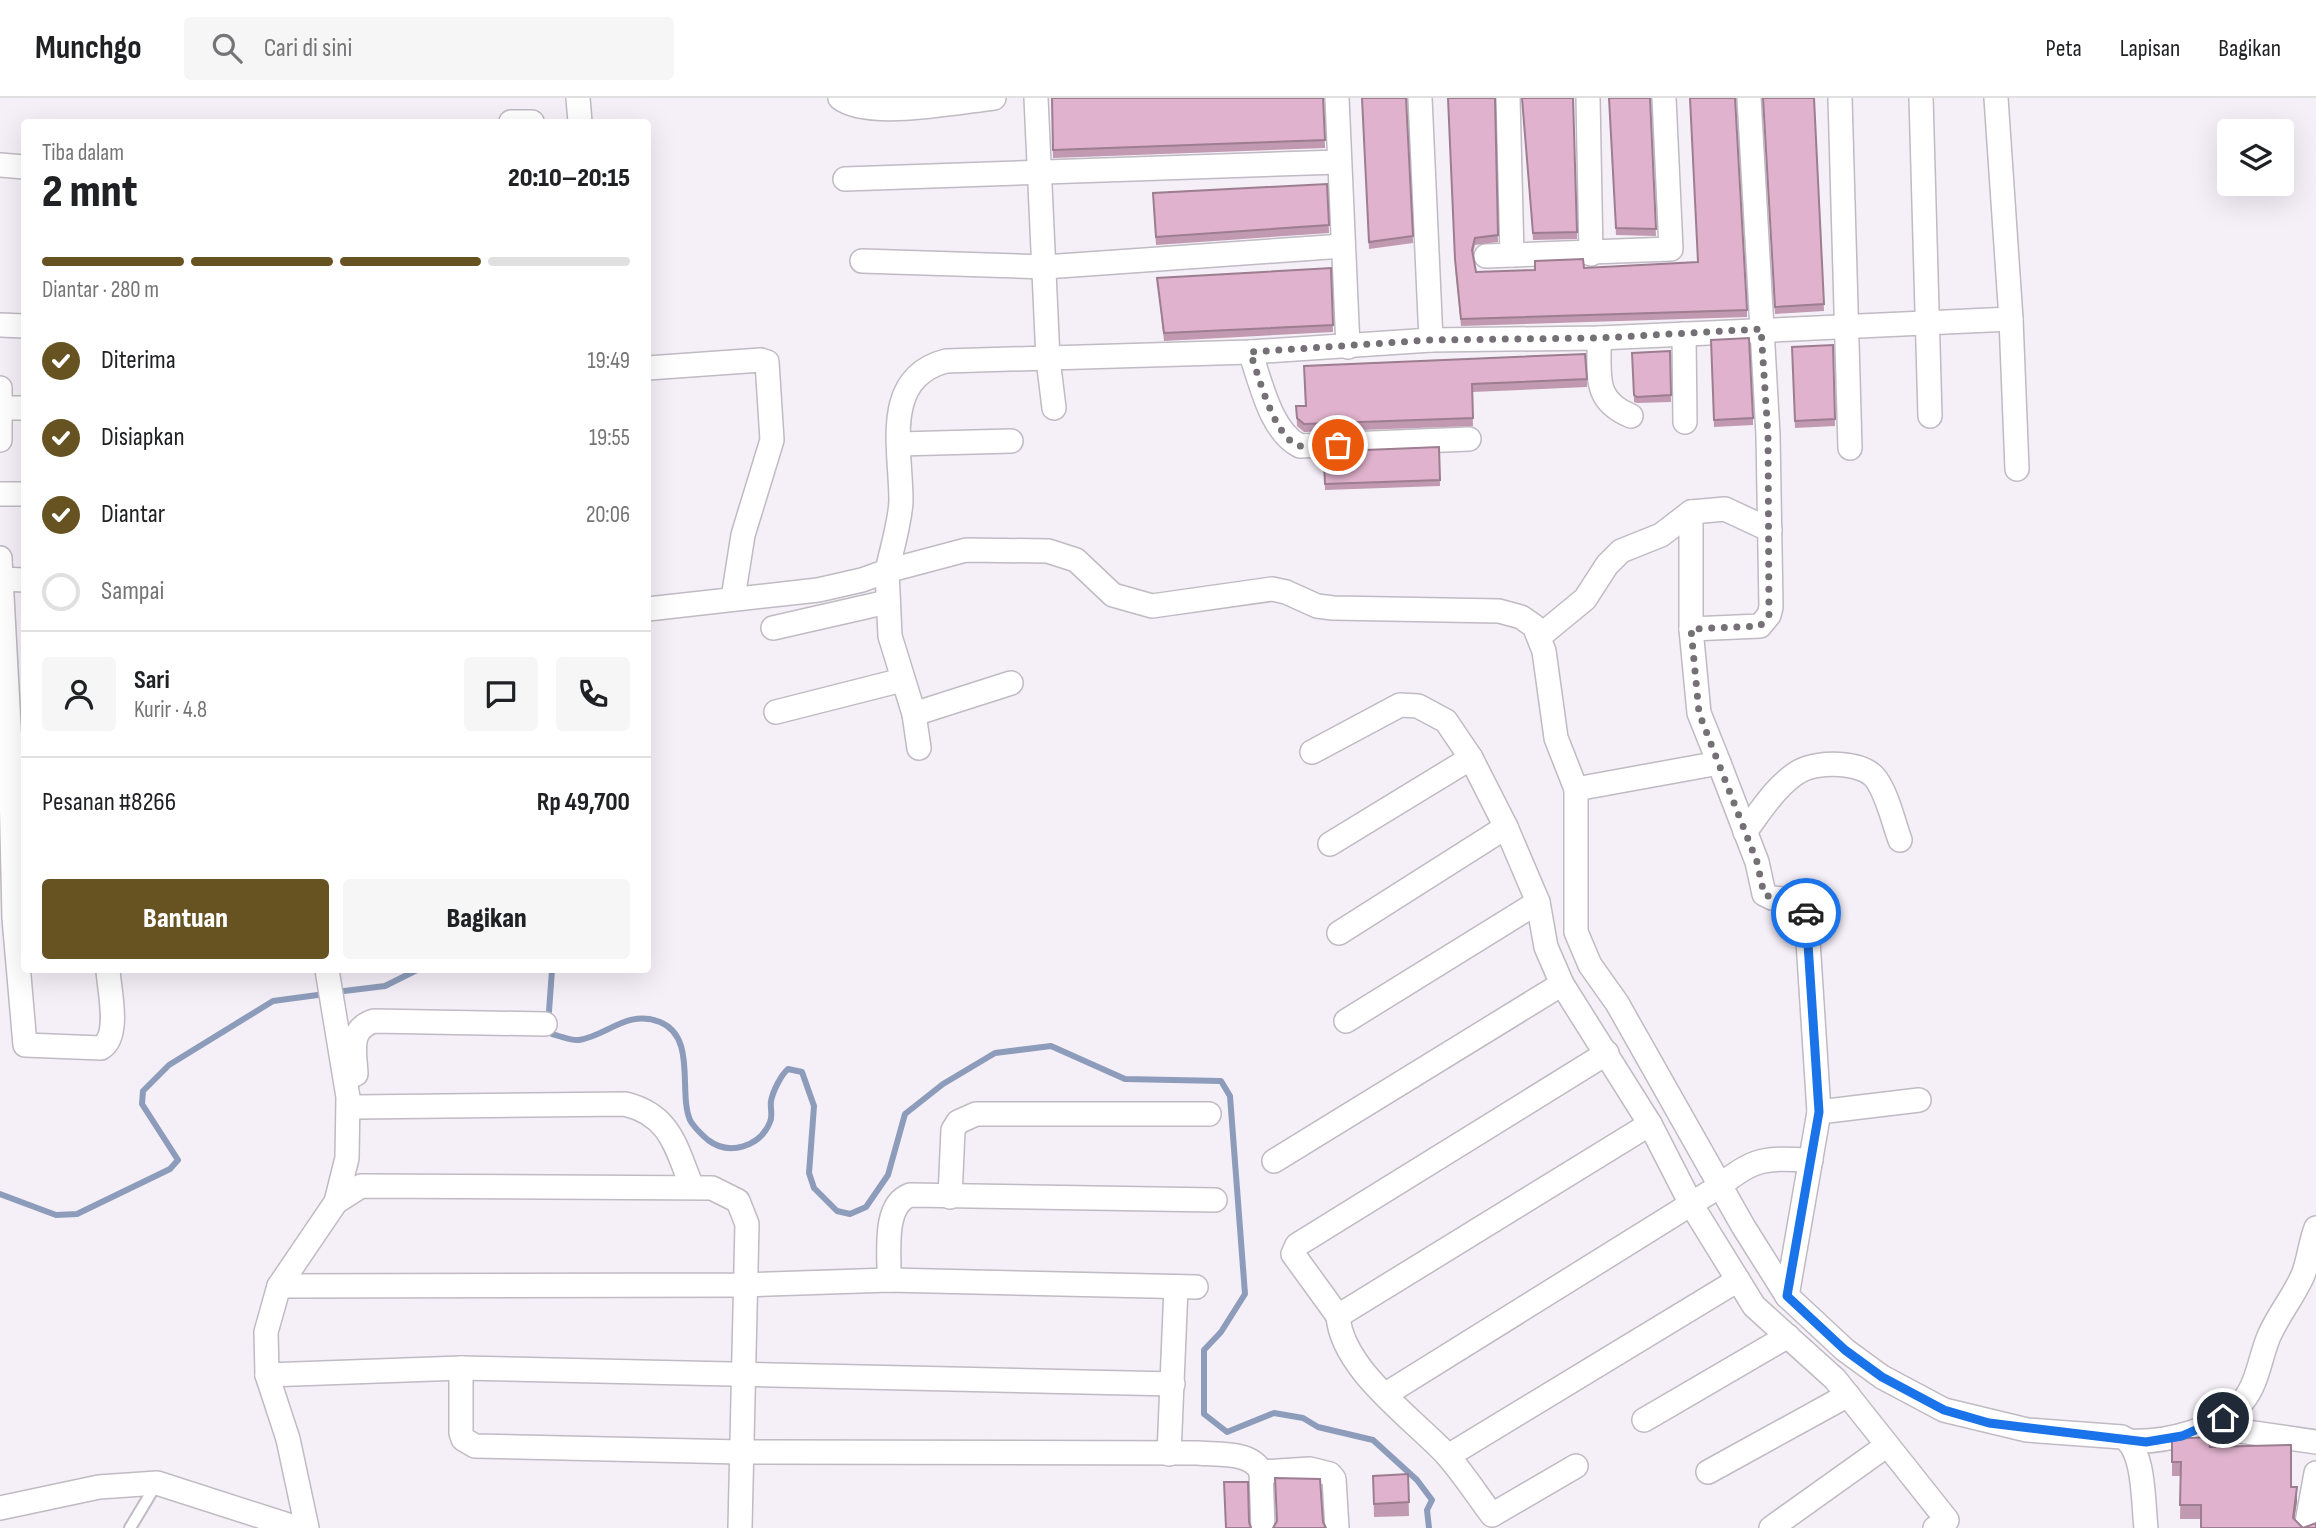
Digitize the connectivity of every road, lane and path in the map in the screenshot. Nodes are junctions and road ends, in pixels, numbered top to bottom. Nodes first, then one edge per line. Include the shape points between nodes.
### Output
1 (578, 98) edge
2 (840, 98) edge
3 (994, 98) edge
4 (1036, 98) edge
5 (1337, 98) edge
6 (1420, 98) edge
7 (1508, 98) edge
8 (1588, 98) edge
9 (1664, 98) edge
10 (1749, 98) edge
11 (1840, 98) edge
12 (1921, 98) edge
13 (1996, 98) edge
14 (931, 101) edge
15 (580, 119) edge
16 (1338, 162) junction
17 (0, 165) edge
18 (21, 167) edge
19 (1042, 172) junction
20 (845, 179) dead end
21 (1343, 246) junction
22 (1591, 254) junction
23 (1486, 256) dead end
24 (1512, 256) junction
25 (862, 261) dead end
26 (1045, 267) junction
27 (2011, 319) junction
28 (1929, 324) junction
29 (0, 325) edge
30 (21, 326) edge
31 (1761, 329) junction
32 (1846, 329) junction
33 (1684, 334) junction
34 (1599, 338) junction
35 (1430, 340) junction
36 (1348, 347) junction
37 (1250, 352) junction
38 (1048, 359) junction
39 (651, 368) edge
40 (0, 401) edge
41 (21, 407) edge
42 (1054, 408) dead end
43 (1631, 416) dead end
44 (1930, 416) dead end
45 (1685, 422) dead end
46 (1469, 439) dead end
47 (0, 440) edge
48 (1011, 441) dead end
49 (899, 444) junction
50 (1850, 448) dead end
51 (2017, 469) dead end
52 (0, 494) edge
53 (21, 494) edge
54 (1691, 512) junction
55 (1770, 530) junction
56 (0, 558) edge
57 (887, 571) junction
58 (1, 579) edge
59 (21, 580) edge
60 (733, 598) junction
61 (887, 602) junction
62 (651, 609) edge
63 (773, 628) dead end
64 (1691, 629) junction
65 (1540, 636) junction
66 (2, 659) edge
67 (902, 680) junction
68 (1011, 684) dead end
69 (776, 712) dead end
70 (914, 714) junction
71 (11, 744) edge
72 (919, 748) dead end
73 (1312, 752) dead end
74 (1471, 758) junction
75 (1719, 763) junction
76 (1576, 789) junction
77 (12, 826) edge
78 (1506, 827) junction
79 (1745, 832) junction
80 (1900, 840) dead end
81 (1331, 844) dead end
82 (1538, 902) junction
83 (13, 918) edge
84 (1339, 933) dead end
85 (108, 973) edge
86 (327, 973) edge
87 (1562, 984) junction
88 (1346, 1021) dead end
89 (545, 1024) dead end
90 (1607, 1053) junction
91 (1919, 1100) dead end
92 (358, 1107) junction
93 (1819, 1112) junction
94 (1209, 1114) dead end
95 (1650, 1124) junction
96 (1811, 1160) junction
97 (1274, 1161) dead end
98 (360, 1186) junction
99 (1720, 1186) junction
100 (692, 1187) junction
101 (950, 1197) junction
102 (1215, 1200) dead end
103 (335, 1202) junction
104 (1691, 1204) junction
105 (2316, 1228) edge
106 (889, 1280) junction
107 (1738, 1280) junction
108 (743, 1285) junction
109 (279, 1286) junction
110 (1787, 1296) junction
111 (1338, 1316) junction
112 (1788, 1336) junction
113 (461, 1368) junction
114 (267, 1376) junction
115 (742, 1376) junction
116 (1173, 1384) junction
117 (1386, 1394) junction
118 (1848, 1395) junction
119 (1644, 1420) dead end
120 (2205, 1426) junction
121 (2130, 1441) junction
122 (2316, 1443) edge
123 (1886, 1446) junction
124 (740, 1452) junction
125 (1169, 1454) junction
126 (1448, 1456) junction
127 (1576, 1466) dead end
128 (1261, 1472) junction
129 (1708, 1472) dead end
130 (2316, 1473) edge
131 (157, 1483) junction
132 (0, 1508) edge
133 (130, 1528) edge
134 (297, 1528) edge
135 (307, 1528) edge
136 (740, 1528) edge
137 (1263, 1528) edge
138 (1337, 1528) edge
139 (1771, 1528) edge
140 (1935, 1528) edge
141 (2146, 1528) edge
142 (2306, 1528) edge

1 - 15 street
2 - 14 street via 867,107
3 - 14 street
4 - 19 street
5 - 16 street
6 - 35 street
7 - 24 street
8 - 22 street
9 - 22 street via 1681,249
10 - 31 street
11 - 32 street
12 - 28 street
13 - 27 street
16 - 19 street
16 - 21 street
17 - 18 street
19 - 20 street
19 - 26 street
21 - 26 street
21 - 36 street
22 - 24 street
23 - 24 street
25 - 26 street
26 - 38 street
27 - 28 street
27 - 51 street
28 - 32 street
28 - 44 street
29 - 30 street
31 - 32 street
31 - 33 street
31 - 55 street
32 - 50 street
33 - 34 street
33 - 45 street
34 - 35 street
34 - 43 street via 1603,396 1608,404
35 - 36 street
36 - 37 street
37 - 38 street
37 - 46 street via 1278,426 1300,446
38 - 42 street
38 - 49 street via 929,365 906,386
39 - 60 street via 761,360 769,369 772,440 743,535
40 - 41 street
40 - 47 street
48 - 49 street
49 - 57 street via 901,504
52 - 53 street
54 - 55 street via 1725,509
54 - 64 street
54 - 65 street via 1661,535 1621,551 1585,599
55 - 64 street via 1771,607 1766,620 1760,626
56 - 58 street
57 - 60 street via 818,590
57 - 61 street
57 - 65 street via 966,550 1048,551 1076,560 1113,595 1153,606 1272,589 1333,608 1499,611 1521,617
58 - 59 street
58 - 66 street
60 - 62 street
61 - 63 street
61 - 67 street
64 - 75 street via 1699,713
65 - 76 street via 1556,738
66 - 71 street
67 - 69 street
67 - 70 street
68 - 70 street
70 - 72 street
71 - 77 street
73 - 74 street via 1400,705 1418,706 1446,722
74 - 78 street
74 - 81 street
75 - 76 street
75 - 79 street
76 - 99 street via 1575,918 1579,942
77 - 83 street
78 - 82 street
78 - 84 street
79 - 80 street via 1769,800 1801,771 1839,765 1862,767 1875,779
79 - 93 street via 1764,894 1800,900 1806,910
82 - 87 street via 1546,947
82 - 88 street
83 - 85 street via 27,1046 107,1045 112,1031
86 - 103 street via 348,1097 347,1158
87 - 90 street
87 - 97 street
89 - 92 street via 391,1020 362,1024 354,1039
90 - 95 street
90 - 111 street via 1297,1245 1293,1254
91 - 93 street
92 - 98 street
92 - 100 street via 625,1104 651,1112 662,1122
93 - 96 street
94 - 101 street via 976,1114 958,1122 953,1130
95 - 104 street
95 - 111 street
96 - 99 street via 1759,1160
96 - 110 street
98 - 100 street
98 - 103 street
99 - 104 street
99 - 110 street
100 - 108 street via 712,1188 738,1201 747,1224
101 - 102 street
101 - 106 street via 911,1195 898,1202 892,1217
103 - 109 street
104 - 107 street
104 - 117 street
105 - 120 street via 2303,1274 2269,1335 2249,1392 2223,1418
106 - 108 street
106 - 116 street via 1186,1287
107 - 112 street via 1754,1306
107 - 126 street
108 - 109 street
108 - 115 street
109 - 114 street via 266,1332
110 - 121 street via 1882,1377 1944,1410 2027,1430
111 - 117 street via 1339,1335 1374,1386
112 - 118 street
112 - 119 street
113 - 114 street
113 - 115 street
113 - 124 street via 461,1433 475,1446
114 - 135 street via 288,1439
115 - 116 street
115 - 124 street
116 - 125 street
117 - 126 street
118 - 123 street
118 - 129 street
120 - 121 street via 2165,1441
120 - 122 street
121 - 141 street via 2138,1458
123 - 139 street
123 - 140 street via 1947,1520
124 - 125 street
124 - 136 street
125 - 128 street via 1243,1457 1255,1462
126 - 127 street via 1492,1515
128 - 137 street
128 - 138 street via 1310,1469 1330,1474
130 - 142 street
131 - 132 street via 99,1487
131 - 133 lane
131 - 134 street

